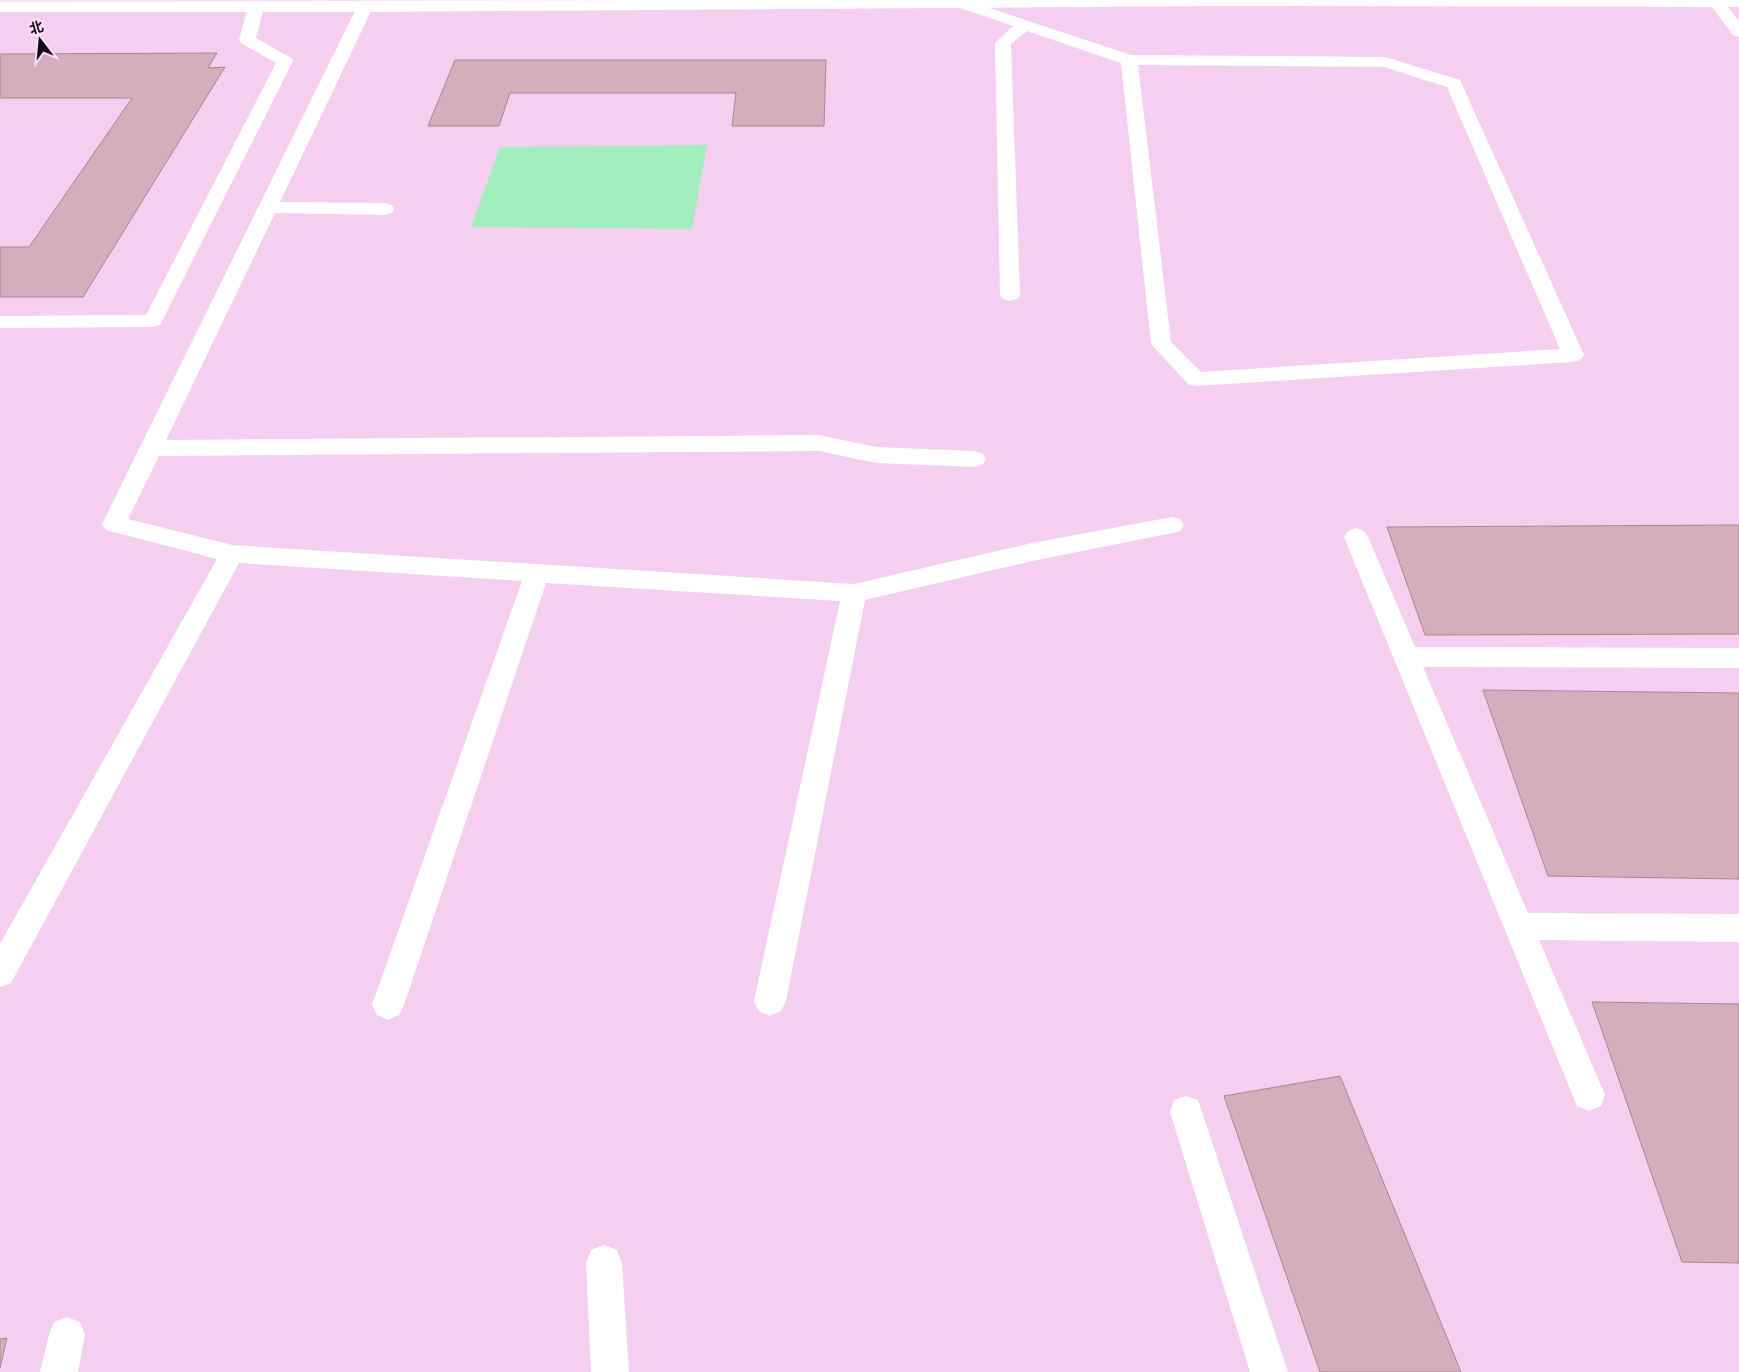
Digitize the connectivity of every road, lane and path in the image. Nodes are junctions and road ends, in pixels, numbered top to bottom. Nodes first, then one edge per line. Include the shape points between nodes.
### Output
1 (1716, 2) junction
2 (1739, 2) edge
3 (959, 3) junction
4 (366, 4) edge
5 (256, 7) junction
6 (0, 8) edge
7 (1024, 25) junction
8 (1739, 32) edge
9 (1129, 60) junction
10 (268, 207) junction
11 (385, 209) dead end
12 (1010, 295) dead end
13 (0, 322) edge
14 (151, 448) junction
15 (975, 459) dead end
16 (1172, 525) dead end
17 (1356, 538) dead end
18 (232, 554) junction
19 (537, 573) junction
20 (854, 593) junction
21 (1406, 657) junction
22 (1739, 658) edge
23 (1518, 926) junction
24 (1739, 928) edge
25 (0, 973) edge
26 (770, 1001) dead end
27 (388, 1005) dead end
28 (1589, 1095) dead end
29 (1186, 1112) dead end
30 (604, 1263) dead end
31 (67, 1335) dead end
32 (59, 1372) edge
33 (610, 1372) edge
34 (1269, 1372) edge

1 - 2 street
1 - 3 street
1 - 8 lane
3 - 4 street
3 - 7 lane
4 - 5 street
4 - 10 lane
5 - 6 street
5 - 13 lane via 247,40 285,61 153,320
7 - 9 lane
7 - 12 lane via 1003,43
9 - 9 lane via 1385,62 1454,84 1573,355 1196,379 1161,344
10 - 11 lane
10 - 14 lane
14 - 15 lane via 818,443 876,455
14 - 18 lane via 114,524
16 - 20 lane via 1032,552
17 - 21 lane
18 - 19 lane
18 - 25 lane
19 - 20 lane
19 - 27 lane
20 - 26 lane
21 - 22 lane
21 - 23 lane
23 - 24 lane
23 - 28 lane
29 - 34 lane
30 - 33 lane
31 - 32 lane

